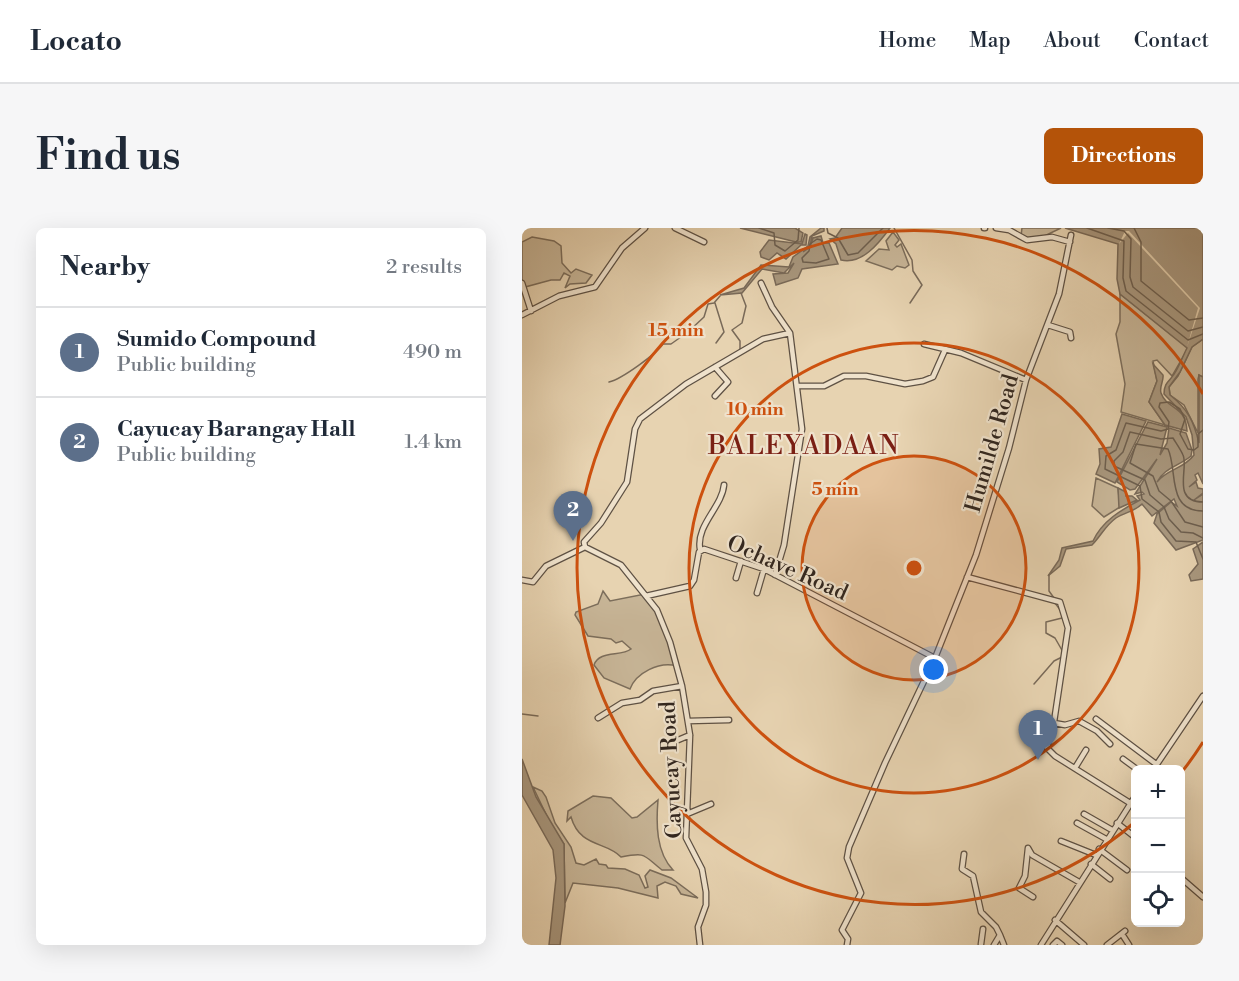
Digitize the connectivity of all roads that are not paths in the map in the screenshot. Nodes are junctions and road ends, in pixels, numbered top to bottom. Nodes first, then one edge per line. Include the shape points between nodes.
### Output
1 (645, 228) edge
2 (675, 228) edge
3 (996, 228) edge
4 (1071, 235) dead end
5 (704, 242) dead end
6 (1070, 242) junction
7 (522, 283) edge
8 (761, 283) dead end
9 (531, 311) junction
10 (522, 315) edge
11 (1048, 324) junction
12 (790, 333) junction
13 (1071, 338) dead end
14 (924, 344) dead end
15 (945, 350) junction
16 (715, 367) junction
17 (1026, 380) junction
18 (797, 386) junction
19 (715, 396) dead end
20 (724, 485) dead end
21 (583, 546) junction
22 (700, 549) junction
23 (741, 561) junction
24 (764, 569) junction
25 (775, 575) junction
26 (967, 577) junction
27 (736, 578) dead end
28 (522, 580) edge
29 (757, 593) dead end
30 (646, 596) junction
31 (935, 658) junction
32 (682, 686) junction
33 (1203, 696) edge
34 (598, 718) dead end
35 (1096, 719) dead end
36 (729, 720) dead end
37 (688, 721) junction
38 (1054, 723) junction
39 (690, 735) junction
40 (671, 743) dead end
41 (1110, 744) dead end
42 (1086, 750) dead end
43 (1123, 759) dead end
44 (1131, 765) edge
45 (1153, 765) edge
46 (1156, 765) edge
47 (1075, 768) junction
48 (1130, 803) joint
49 (711, 804) dead end
50 (687, 814) junction
51 (1084, 814) dead end
52 (1077, 823) dead end
53 (1117, 823) junction
54 (1112, 830) junction
55 (1131, 834) edge
56 (1106, 839) junction
57 (1061, 841) dead end
58 (1100, 849) junction
59 (964, 854) dead end
60 (1096, 855) junction
61 (1090, 864) junction
62 (1127, 870) dead end
63 (1110, 879) dead end
64 (1185, 881) edge
65 (1079, 882) junction
66 (1033, 897) dead end
67 (1203, 897) edge
68 (1055, 920) junction
69 (982, 929) dead end
70 (999, 935) junction
71 (982, 944) edge
72 (1043, 944) edge
73 (700, 945) edge
74 (847, 945) edge
75 (993, 945) edge
76 (1004, 945) edge
77 (1053, 945) edge
78 (1062, 945) edge
79 (1084, 945) edge
80 (1107, 945) edge
81 (1128, 945) edge

1 - 9 street via 622,248 595,287 559,296
2 - 5 street
3 - 6 street via 1027,240 1052,237
4 - 6 street, Humilde Road
6 - 11 street, Humilde Road
7 - 9 street
8 - 12 street
9 - 10 street
11 - 13 street via 1070,332
11 - 17 street, Humilde Road
12 - 16 street via 767,338
12 - 18 street
14 - 15 street
15 - 17 street via 968,355
15 - 18 street via 933,377 917,383 850,376 824,386
16 - 19 street via 728,382
16 - 21 street via 682,386 638,422 627,482
17 - 26 street, Humilde Road via 991,511
18 - 25 street via 801,447
20 - 22 street via 702,534
21 - 28 street via 546,566 534,582
21 - 30 street, Cayucay Road via 621,565
22 - 23 street, Ochave Road
22 - 30 street, Ochave Road via 690,586
23 - 24 street, Ochave Road
23 - 27 street
24 - 25 street, Ochave Road
24 - 29 street
25 - 31 street, Ochave Road
26 - 31 street, Humilde Road
26 - 38 street via 1060,603 1068,625
30 - 32 street, Cayucay Road via 666,627
31 - 74 street, Humilde Road via 849,847 847,856 861,894 842,930
32 - 34 street via 624,702
32 - 37 street, Cayucay Road
33 - 46 street
35 - 45 street
36 - 37 street
37 - 39 street, Cayucay Road
38 - 41 street via 1065,725 1079,720
38 - 47 street via 1047,748
39 - 40 street
39 - 50 street, Cayucay Road
42 - 47 street
43 - 44 street
47 - 48 street
48 - 53 street
49 - 50 street
50 - 73 street, Cayucay Road via 686,838 702,869 706,892 698,927
51 - 54 street
52 - 56 street
53 - 54 street
53 - 55 street
54 - 56 street
56 - 58 street
57 - 60 street
58 - 60 street
58 - 62 street
59 - 70 street via 962,869 973,876 981,912
60 - 61 street
61 - 63 street
61 - 65 street
64 - 67 street
65 - 66 street via 1032,855 1028,848 1025,876 1019,888
65 - 68 street
68 - 72 street
68 - 79 street
69 - 71 street
70 - 75 street
70 - 76 street
77 - 78 street via 1057,941
80 - 81 street via 1124,932

